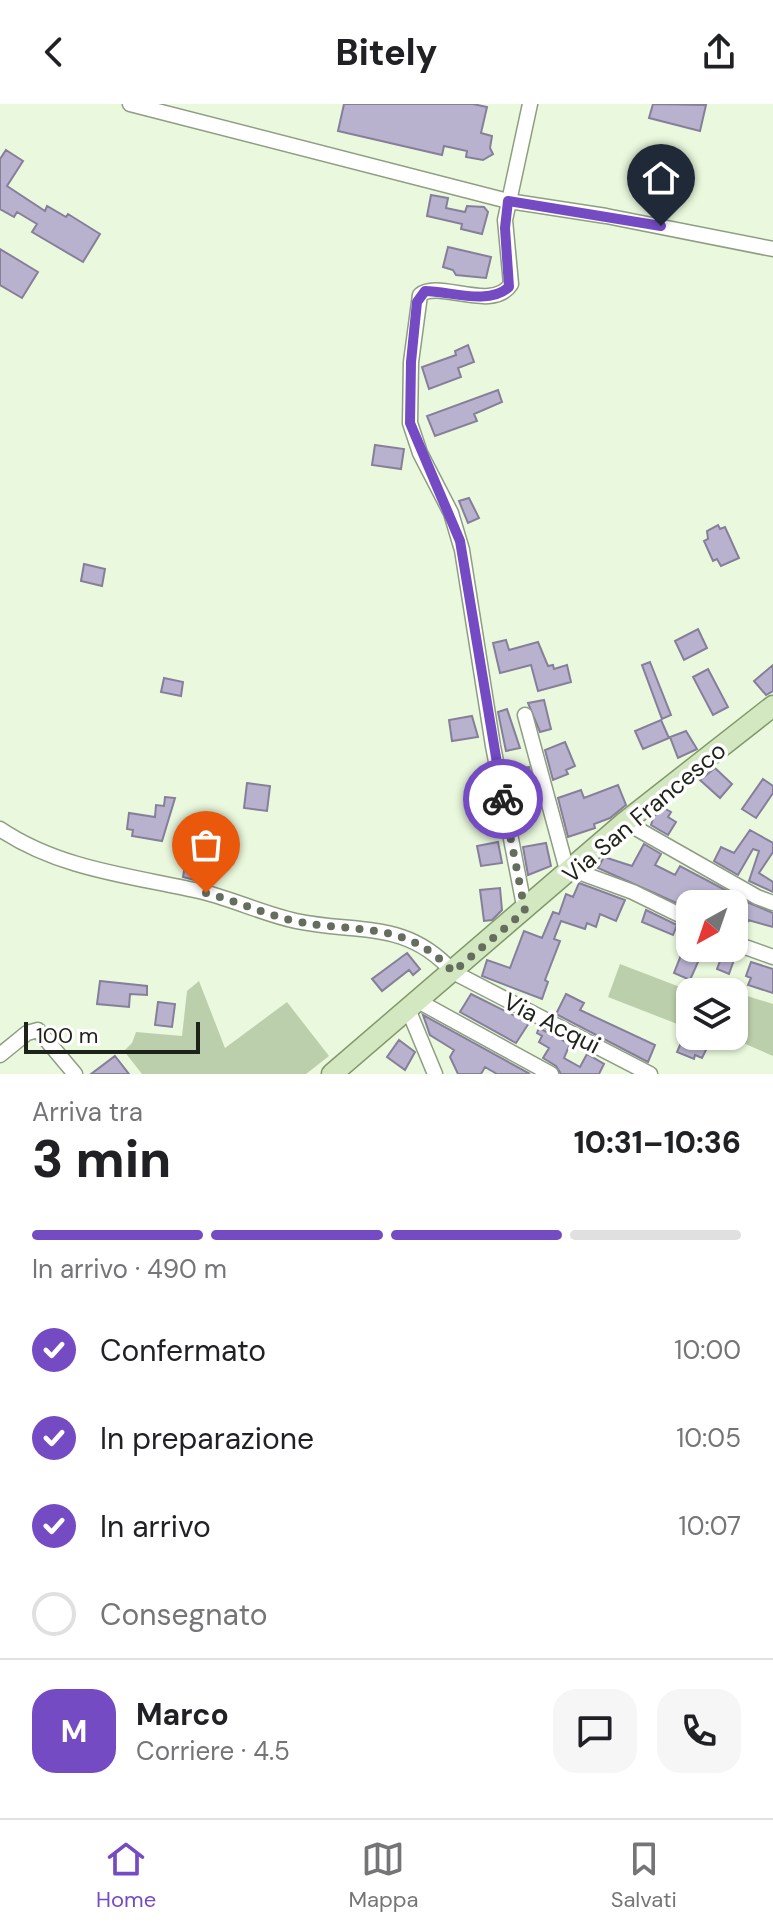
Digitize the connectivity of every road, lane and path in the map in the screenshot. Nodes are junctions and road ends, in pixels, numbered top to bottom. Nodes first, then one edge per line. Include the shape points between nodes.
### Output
1 (130, 104) edge
2 (530, 104) edge
3 (508, 201) junction
4 (773, 249) edge
5 (773, 706) edge
6 (525, 715) dead end
7 (625, 822) junction
8 (0, 829) edge
9 (571, 872) junction
10 (773, 903) edge
11 (525, 911) junction
12 (676, 913) edge
13 (748, 948) edge
14 (773, 957) edge
15 (453, 972) junction
16 (413, 1005) junction
17 (0, 1055) edge
18 (75, 1074) edge
19 (332, 1074) edge
20 (435, 1074) edge
21 (551, 1074) edge
22 (650, 1074) edge

1 - 3 street
2 - 3 street
3 - 4 street
3 - 11 street via 509,287 499,294 425,291 418,298 409,417 462,550
5 - 7 main road, Via San Francesco
6 - 9 street
7 - 9 main road, Via San Francesco
7 - 10 street
8 - 15 street, Via Acqui via 42,851 105,872 206,893 295,921 392,932 426,948
9 - 11 main road, Via San Francesco
9 - 12 street
11 - 15 main road, Via San Francesco
13 - 14 street
15 - 16 main road, Via San Francesco
15 - 22 street, Via Acqui
16 - 19 main road, Via San Francesco
16 - 20 street
16 - 21 street
17 - 18 street via 38,1030

